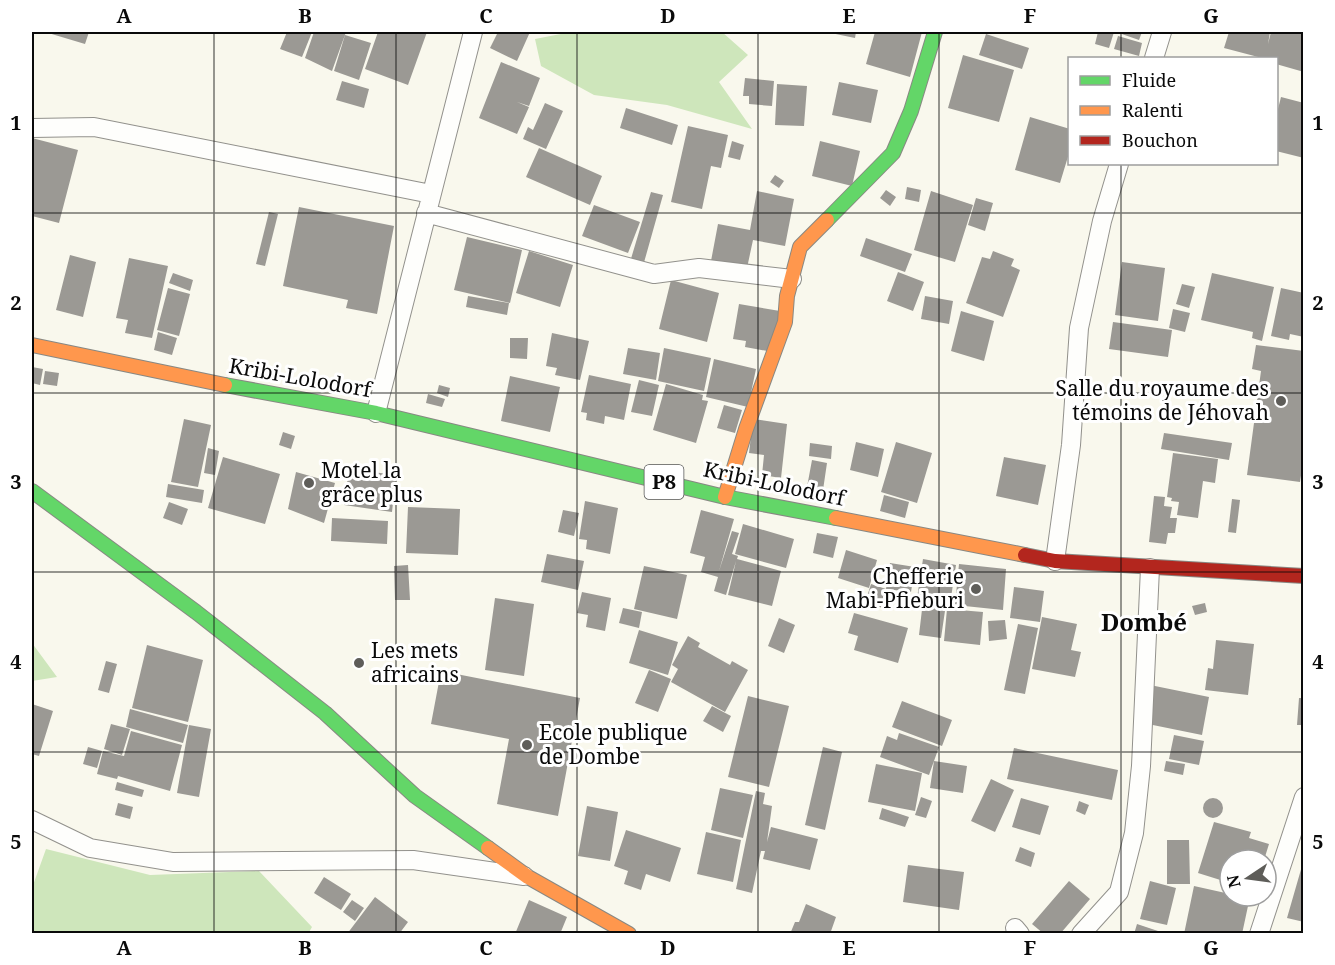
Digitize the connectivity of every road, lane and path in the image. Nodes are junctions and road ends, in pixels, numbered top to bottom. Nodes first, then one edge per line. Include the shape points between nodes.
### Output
1 (473, 32) edge
2 (936, 32) edge
3 (1162, 32) edge
4 (1154, 57) edge
5 (32, 128) edge
6 (1119, 165) edge
7 (431, 195) junction
8 (426, 213) junction
9 (792, 279) junction
10 (32, 345) edge
11 (376, 413) junction
12 (32, 491) edge
13 (725, 497) junction
14 (1055, 561) junction
15 (1150, 568) junction
16 (1304, 576) edge
17 (1304, 797) edge
18 (32, 820) edge
19 (528, 877) junction
20 (629, 933) edge
21 (1081, 933) edge
22 (1259, 933) edge

1 - 7 street
2 - 9 main road via 893,153 806,238
3 - 4 street
5 - 7 street via 94,127
6 - 14 street via 1079,328 1071,445
7 - 8 street
8 - 9 street via 654,274 699,268
8 - 11 street
9 - 13 main road via 785,322
10 - 11 main road, Kribi-Lolodorf / P8
11 - 13 main road, Kribi-Lolodorf / P8
12 - 19 main road via 326,713 415,796
13 - 14 main road, Kribi-Lolodorf / P8
14 - 15 main road, Kribi-Lolodorf / P8
15 - 16 main road, Kribi-Lolodorf / P8
15 - 21 street via 1134,832 1119,892
17 - 22 street
18 - 19 street via 90,848 174,862 412,860
19 - 20 main road

